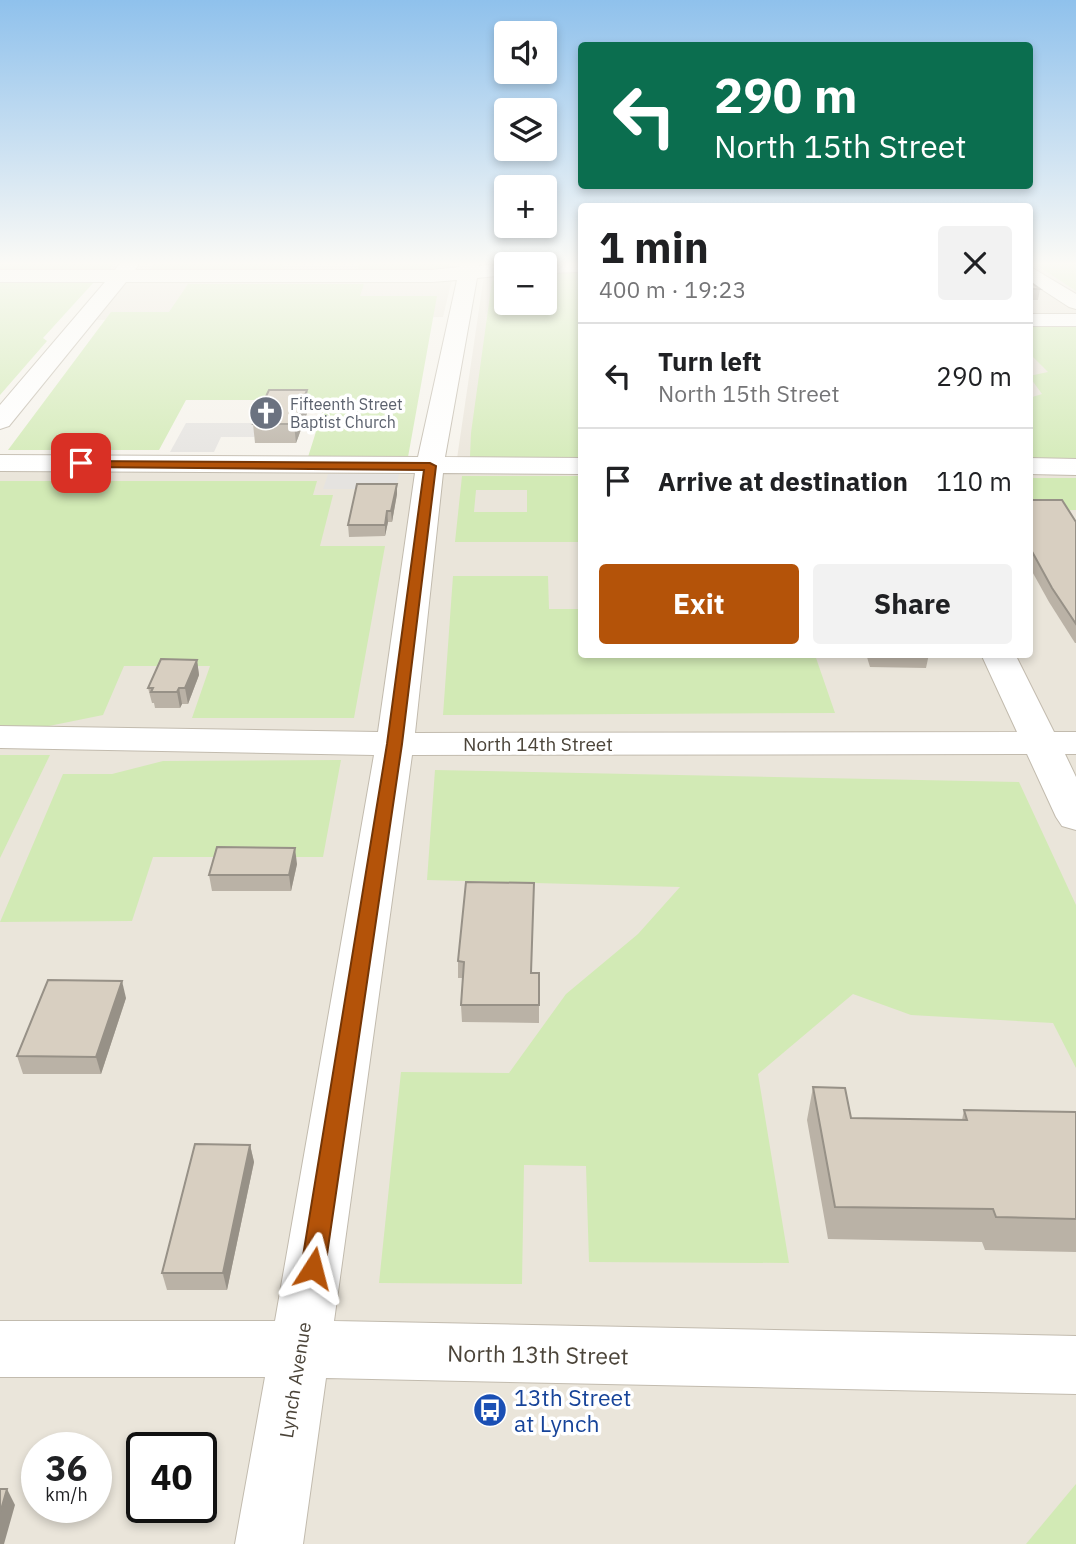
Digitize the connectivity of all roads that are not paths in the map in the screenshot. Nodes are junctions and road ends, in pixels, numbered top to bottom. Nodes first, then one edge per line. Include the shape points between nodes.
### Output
1 (73, 334) edge
2 (464, 334) edge
3 (0, 421) edge
4 (0, 463) edge
5 (430, 466) junction
6 (578, 466) edge
7 (1033, 466) edge
8 (1076, 467) edge
9 (1000, 658) edge
10 (0, 737) edge
11 (1039, 743) junction
12 (1076, 743) edge
13 (395, 744) junction
14 (1076, 817) edge
15 (0, 1349) edge
16 (300, 1349) junction
17 (1076, 1366) edge
18 (270, 1544) edge

1 - 3 street
2 - 5 street, Lynch Avenue
4 - 5 street
5 - 6 street
5 - 13 street, Lynch Avenue
7 - 8 street
9 - 11 street
10 - 13 street, North 14th Street
11 - 12 street, North 14th Street
11 - 13 street, North 14th Street
11 - 14 street
13 - 16 street, Lynch Avenue
15 - 16 street, North 13th Street
16 - 17 street, North 13th Street
16 - 18 street, Lynch Avenue

